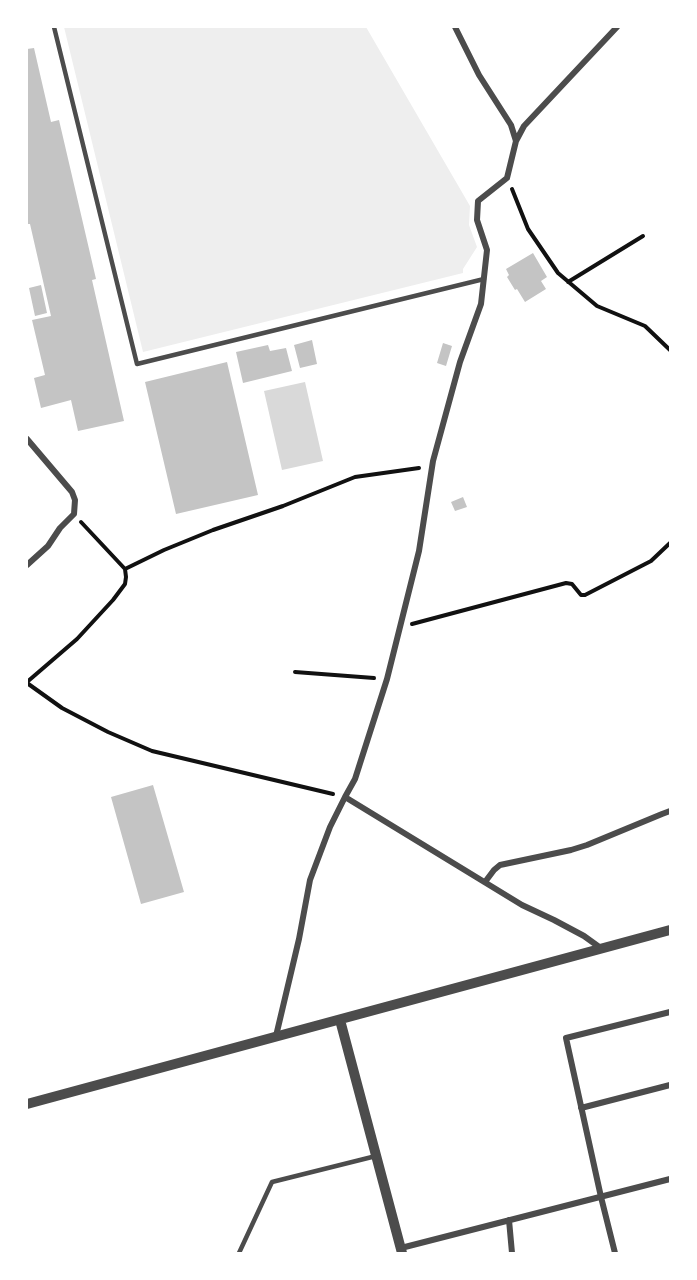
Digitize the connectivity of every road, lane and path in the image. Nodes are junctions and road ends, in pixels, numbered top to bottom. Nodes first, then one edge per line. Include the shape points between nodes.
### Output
1 (54, 27) edge
2 (455, 27) edge
3 (617, 27) edge
4 (516, 141) junction
5 (507, 178) junction
6 (643, 236) dead end
7 (484, 279) junction
8 (568, 282) junction
9 (670, 350) edge
10 (27, 439) edge
11 (433, 461) junction
12 (74, 514) junction
13 (670, 543) edge
14 (27, 565) edge
15 (125, 569) junction
16 (400, 625) junction
17 (295, 672) dead end
18 (387, 679) junction
19 (27, 682) edge
20 (345, 797) junction
21 (670, 811) edge
22 (485, 882) junction
23 (670, 930) edge
24 (602, 950) junction
25 (670, 1012) edge
26 (340, 1020) junction
27 (276, 1037) junction
28 (670, 1085) edge
29 (27, 1104) edge
30 (581, 1108) junction
31 (376, 1156) junction
32 (670, 1179) edge
33 (600, 1197) junction
34 (509, 1220) junction
35 (401, 1250) edge
36 (239, 1253) edge
37 (512, 1253) edge
38 (615, 1253) edge

1 - 7 lane via 137,364
2 - 4 street via 511,125
3 - 4 street via 524,126
4 - 5 street
5 - 7 street via 478,201 477,220 487,250
5 - 8 path via 528,229
6 - 8 path
7 - 11 street via 481,304 460,362
8 - 9 path via 597,306 645,326
10 - 12 street via 72,492
11 - 15 path via 421,468 355,477 213,530
11 - 16 street via 419,551
12 - 14 street
12 - 15 path
13 - 16 path via 651,561 585,595 566,583
15 - 19 path via 124,584 113,600 77,639
16 - 18 street
17 - 18 path
18 - 20 street via 355,779
19 - 20 path via 62,708 152,751
20 - 22 street
20 - 27 street via 310,880
21 - 22 street via 587,845 500,865
22 - 24 street via 584,936
23 - 24 street
24 - 26 street
25 - 30 street via 566,1038
26 - 27 street
26 - 31 street
27 - 29 street
28 - 30 street
30 - 33 street
31 - 35 street
31 - 36 lane via 272,1182
32 - 33 street
33 - 34 street
33 - 38 street
34 - 35 street
34 - 37 street

